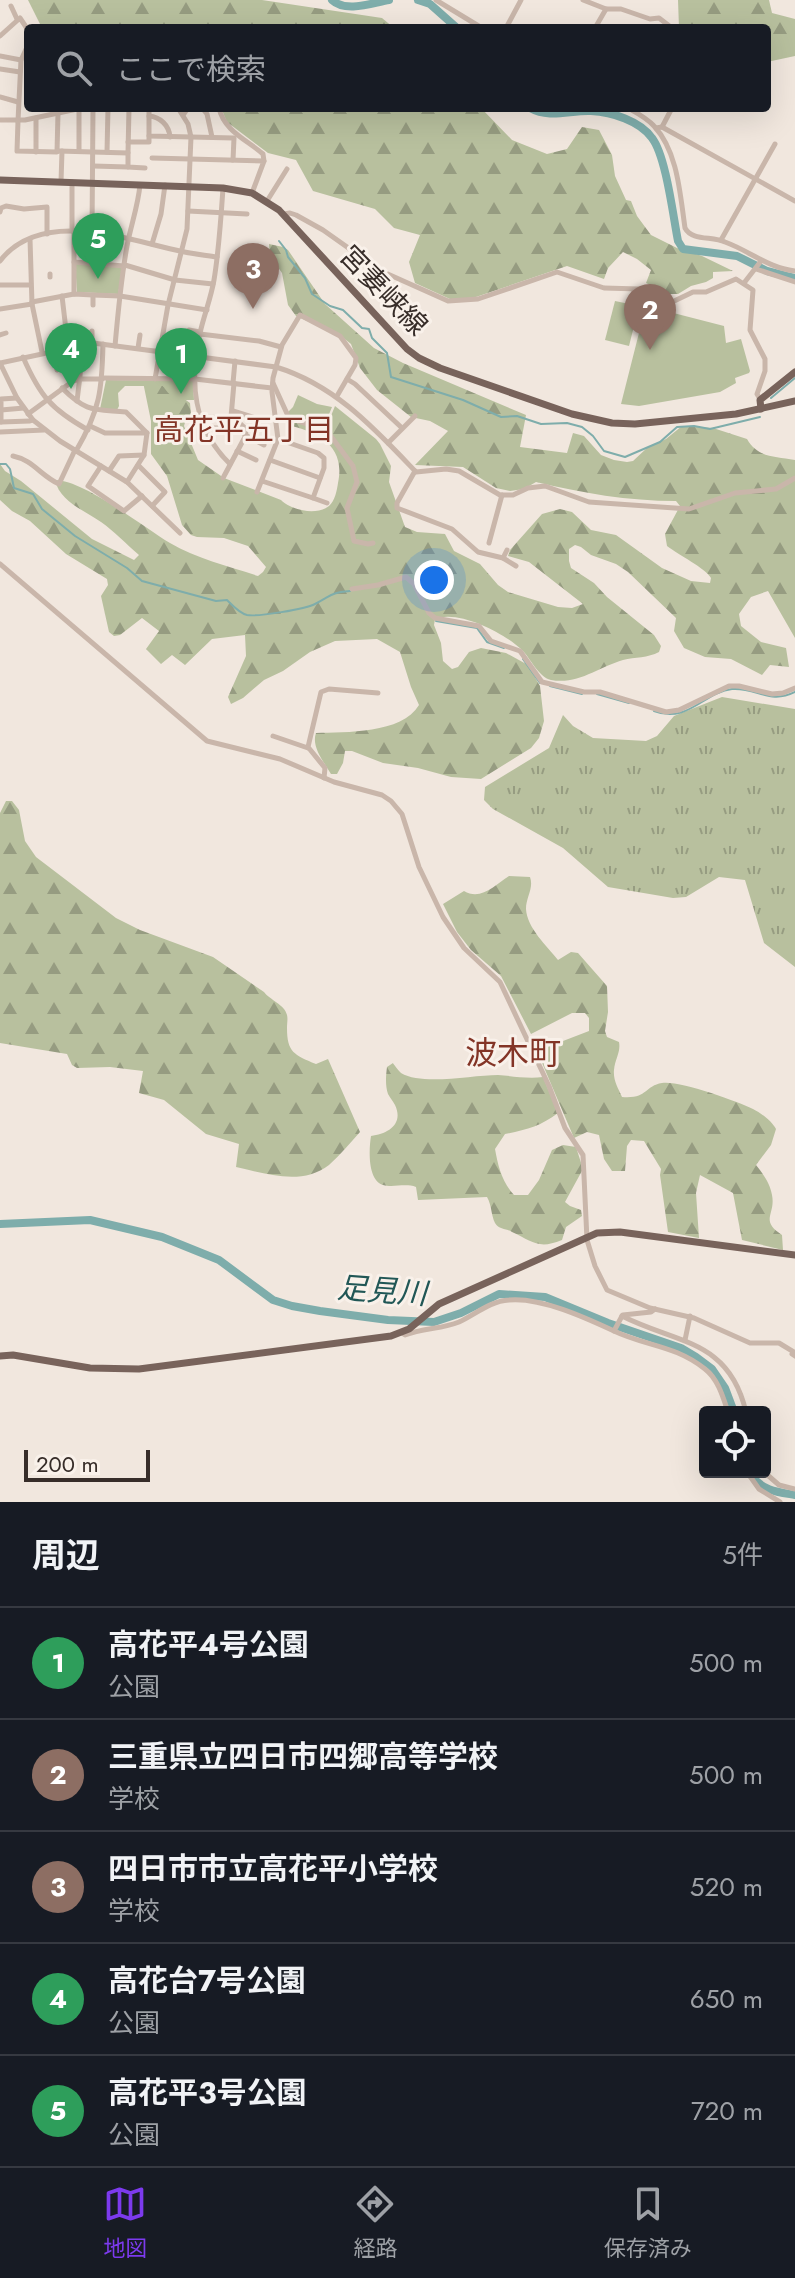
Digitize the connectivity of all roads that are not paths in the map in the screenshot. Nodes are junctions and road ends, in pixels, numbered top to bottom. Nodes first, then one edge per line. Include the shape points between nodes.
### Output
1 (436, 0) edge
2 (521, 0) edge
3 (583, 0) edge
4 (11, 6) dead end
5 (606, 9) junction
6 (17, 19) junction
7 (25, 24) edge
8 (475, 24) edge
9 (508, 24) edge
10 (597, 24) edge
11 (667, 24) edge
12 (0, 36) edge
13 (24, 54) edge
14 (0, 56) edge
15 (21, 60) junction
16 (0, 69) edge
17 (20, 72) junction
18 (0, 97) edge
19 (18, 102) junction
20 (62, 112) edge
21 (80, 112) edge
22 (93, 112) edge
23 (108, 112) edge
24 (129, 112) edge
25 (149, 112) edge
26 (181, 112) edge
27 (185, 112) edge
28 (205, 112) edge
29 (220, 112) edge
30 (635, 112) edge
31 (669, 112) edge
32 (58, 113) junction
33 (183, 115) junction
34 (149, 116) junction
35 (36, 118) junction
36 (0, 120) edge
37 (18, 121) junction
38 (659, 128) junction
39 (149, 136) junction
40 (170, 137) junction
41 (191, 137) junction
42 (212, 137) junction
43 (128, 142) junction
44 (775, 144) dead end
45 (60, 151) junction
46 (36, 152) junction
47 (79, 152) junction
48 (93, 152) junction
49 (107, 152) junction
50 (128, 153) junction
51 (152, 158) dead end
52 (190, 159) junction
53 (233, 160) junction
54 (264, 161) junction
55 (92, 166) junction
56 (128, 167) junction
57 (145, 168) dead end
58 (287, 169) dead end
59 (755, 179) junction
60 (0, 180) edge
61 (61, 182) junction
62 (72, 182) junction
63 (92, 183) junction
64 (140, 184) junction
65 (165, 185) junction
66 (189, 186) junction
67 (223, 188) junction
68 (252, 193) junction
69 (267, 201) junction
70 (795, 201) edge
71 (188, 211) junction
72 (0, 212) edge
73 (221, 212) junction
74 (247, 214) dead end
75 (284, 214) junction
76 (73, 231) junction
77 (92, 231) junction
78 (47, 234) junction
79 (30, 239) junction
80 (129, 239) junction
81 (721, 240) junction
82 (152, 244) junction
83 (182, 252) junction
84 (217, 257) junction
85 (1, 259) edge
86 (761, 261) junction
87 (74, 262) junction
88 (124, 266) junction
89 (756, 269) junction
90 (795, 271) edge
91 (175, 280) junction
92 (795, 282) edge
93 (744, 283) junction
94 (214, 284) junction
95 (0, 285) edge
96 (30, 285) junction
97 (74, 294) junction
98 (93, 295) junction
99 (62, 296) junction
100 (120, 296) junction
101 (32, 303) junction
102 (93, 305) dead end
103 (168, 305) junction
104 (0, 309) edge
105 (207, 310) junction
106 (189, 330) dead end
107 (92, 331) dead end
108 (200, 333) junction
109 (140, 335) dead end
110 (92, 343) junction
111 (82, 344) junction
112 (103, 344) junction
113 (115, 346) junction
114 (68, 347) junction
115 (281, 347) junction
116 (138, 348) junction
117 (52, 350) junction
118 (160, 351) junction
119 (42, 352) junction
120 (196, 356) junction
121 (23, 357) junction
122 (235, 361) junction
123 (0, 362) edge
124 (276, 367) junction
125 (57, 370) dead end
126 (795, 372) edge
127 (3, 376) edge
128 (80, 379) junction
129 (102, 379) junction
130 (155, 379) junction
131 (195, 379) junction
132 (347, 379) junction
133 (233, 383) junction
134 (272, 385) junction
135 (0, 388) edge
136 (11, 388) junction
137 (62, 388) junction
138 (337, 396) junction
139 (17, 398) junction
140 (0, 400) edge
141 (46, 400) junction
142 (77, 401) junction
143 (795, 401) edge
144 (760, 405) junction
145 (0, 410) edge
146 (26, 411) junction
147 (96, 411) junction
148 (231, 414) junction
149 (415, 416) dead end
150 (199, 417) junction
151 (33, 420) junction
152 (262, 420) dead end
153 (0, 422) edge
154 (15, 422) junction
155 (89, 428) junction
156 (204, 428) junction
157 (218, 428) dead end
158 (402, 428) junction
159 (44, 430) junction
160 (0, 432) edge
161 (15, 432) junction
162 (147, 433) junction
163 (245, 435) junction
164 (278, 439) junction
165 (388, 443) junction
166 (264, 445) dead end
167 (76, 450) junction
168 (237, 451) junction
169 (144, 455) junction
170 (13, 456) dead end
171 (256, 460) dead end
172 (270, 460) junction
173 (230, 464) junction
174 (138, 465) junction
175 (101, 466) junction
176 (109, 471) junction
177 (415, 471) junction
178 (223, 478) dead end
179 (320, 478) junction
180 (795, 478) edge
181 (262, 481) junction
182 (127, 482) junction
183 (257, 492) dead end
184 (502, 495) junction
185 (142, 496) junction
186 (313, 498) junction
187 (327, 503) dead end
188 (152, 506) junction
189 (180, 533) dead end
190 (373, 543) dead end
191 (489, 543) dead end
192 (507, 550) dead end
193 (503, 558) junction
194 (0, 564) edge
195 (516, 566) dead end
196 (352, 589) dead end
197 (795, 688) edge
198 (378, 693) dead end
199 (273, 736) dead end
200 (309, 749) junction
201 (324, 778) junction
202 (587, 1236) junction
203 (795, 1255) edge
204 (655, 1309) junction
205 (622, 1316) junction
206 (690, 1316) junction
207 (614, 1331) junction
208 (402, 1333) junction
209 (685, 1340) junction
210 (0, 1356) edge
211 (795, 1356) edge
212 (726, 1406) edge
213 (744, 1406) edge
214 (751, 1478) edge
215 (771, 1478) edge
216 (795, 1489) edge
217 (780, 1502) edge

1 - 8 street
2 - 9 street
3 - 5 street
4 - 6 street
5 - 10 street
5 - 11 street
6 - 7 street
6 - 12 street
13 - 15 street
14 - 15 street
15 - 17 street
16 - 17 street
17 - 19 street
18 - 19 street
19 - 37 street
20 - 32 street
21 - 47 street
22 - 48 street
23 - 49 street
24 - 43 street
25 - 34 street
26 - 33 street
27 - 33 street
28 - 42 street
29 - 54 street
30 - 38 street
31 - 38 street
32 - 35 street
32 - 45 street
33 - 41 street
34 - 39 street
34 - 40 street via 164,123
35 - 37 street
35 - 46 street
36 - 37 street
37 - 46 street via 17,151
38 - 59 street
38 - 81 street via 674,167 686,230
39 - 40 street
39 - 43 street via 149,142
40 - 41 street
41 - 42 street
41 - 52 street
42 - 53 street via 234,138
43 - 50 street
44 - 59 street
45 - 46 street
45 - 47 street
45 - 61 street
47 - 48 street
48 - 49 street
48 - 55 street
49 - 50 street
50 - 56 street
51 - 52 street
52 - 53 street
52 - 66 street
53 - 54 street
54 - 68 street
55 - 56 street
55 - 63 street
56 - 57 street
58 - 69 street
59 - 70 street
59 - 81 street
60 - 61 main road, 宮妻峡線
61 - 62 main road, 宮妻峡線
62 - 63 main road, 宮妻峡線
62 - 76 street
63 - 64 main road, 宮妻峡線
63 - 77 street
64 - 65 main road, 宮妻峡線
64 - 80 street
65 - 66 main road, 宮妻峡線
65 - 82 street
66 - 67 main road, 宮妻峡線
66 - 71 street
67 - 68 main road, 宮妻峡線
67 - 73 street
68 - 69 main road, 宮妻峡線
69 - 75 main road, 宮妻峡線
71 - 73 street
71 - 83 street
72 - 78 street via 6,206 47,207
73 - 74 street
73 - 84 street
75 - 93 street via 323,230 381,271 448,301 478,299 557,272 604,288 639,289 670,303 731,279
75 - 144 main road, 宮妻峡線 via 407,349 440,368 612,423 736,414
76 - 77 street
76 - 78 street
76 - 87 street
77 - 80 street
78 - 79 street
79 - 85 street
79 - 96 street
80 - 82 street
80 - 88 street
81 - 86 street
82 - 83 street
83 - 84 street
83 - 91 street
84 - 94 street
86 - 89 street
86 - 90 street
87 - 88 street
87 - 97 street
88 - 91 street
88 - 100 street
89 - 92 street
89 - 93 street
91 - 94 street
91 - 103 street
93 - 144 street via 753,290 750,330 765,359 757,394
94 - 105 street
95 - 96 street
96 - 101 street
97 - 98 street
97 - 99 street
98 - 100 street
98 - 102 street
99 - 101 street
99 - 114 street
100 - 103 street
100 - 113 street
101 - 104 street
101 - 119 street
103 - 105 street
103 - 118 street
105 - 108 street
106 - 108 street
107 - 110 street
108 - 115 street
108 - 120 street
109 - 116 street
110 - 111 street
110 - 112 street
111 - 114 street
111 - 128 street
112 - 113 street
112 - 129 street
113 - 116 street
114 - 117 street
115 - 124 street
115 - 132 street via 300,315 335,332 356,358
116 - 118 street
117 - 119 street
117 - 125 street
118 - 120 street
118 - 130 street
119 - 121 street
120 - 122 street
120 - 131 street
121 - 123 street
121 - 141 street
122 - 124 street
122 - 133 street
123 - 127 street
124 - 134 street
124 - 138 street
126 - 144 main road
127 - 136 street
128 - 129 street
128 - 137 street
128 - 142 street
129 - 130 street
129 - 147 street
130 - 131 street
131 - 133 street
131 - 150 street
132 - 138 street
132 - 158 street
133 - 134 street
133 - 148 street
134 - 164 street
134 - 190 street via 289,418 327,431 351,462 357,482 347,508 354,541
135 - 136 street
136 - 139 street
137 - 141 street
137 - 142 street
138 - 165 street
139 - 140 street
139 - 146 street
140 - 145 street
141 - 146 street
141 - 155 street
142 - 147 street
143 - 144 main road, 宮妻峡線
145 - 146 street
145 - 153 street
146 - 151 street
147 - 155 street
147 - 162 street via 126,412
148 - 150 street
148 - 152 street
148 - 163 street
149 - 158 street
150 - 156 street
151 - 154 street
151 - 159 street
153 - 154 street
154 - 161 street
155 - 162 street
155 - 167 street
156 - 157 street
156 - 173 street
158 - 165 street
159 - 161 street
159 - 167 street
160 - 161 street
162 - 169 street
163 - 166 street
163 - 168 street
164 - 172 street
164 - 179 street via 323,456
165 - 177 street
167 - 170 street via 59,484 28,460
167 - 175 street
168 - 171 street
168 - 173 street
169 - 174 street
169 - 176 street via 119,456
172 - 179 street
172 - 181 street
173 - 178 street
174 - 182 street
174 - 188 street via 165,492
175 - 176 street
175 - 185 street via 88,486 124,511
176 - 182 street
177 - 184 street via 459,471
177 - 193 street via 397,508 452,529 478,552
179 - 186 street
180 - 184 street via 776,489 735,493 689,509 589,502 545,486
181 - 183 street
181 - 186 street
182 - 185 street
184 - 191 street
185 - 188 street
186 - 187 street
188 - 189 street
192 - 193 street
193 - 195 street
194 - 201 street via 207,741 280,759
196 - 197 street via 408,578 431,615 479,626 491,641 520,651 542,682 600,692 660,711 679,710 729,686 772,694
198 - 200 street via 323,690
199 - 200 street
200 - 201 street via 325,768
201 - 202 street via 391,801 402,814 419,867 449,927 500,982 565,1128 585,1159
202 - 203 main road via 620,1232
202 - 204 street via 607,1290
202 - 208 main road via 439,1304
204 - 205 street
204 - 206 street
205 - 207 street
205 - 209 street
206 - 209 street
206 - 211 street via 750,1343 779,1343
207 - 208 street via 529,1300 510,1299 458,1322
207 - 212 street via 667,1348 704,1368
208 - 210 main road via 139,1369
209 - 213 street via 724,1365
214 - 217 street
215 - 216 street

